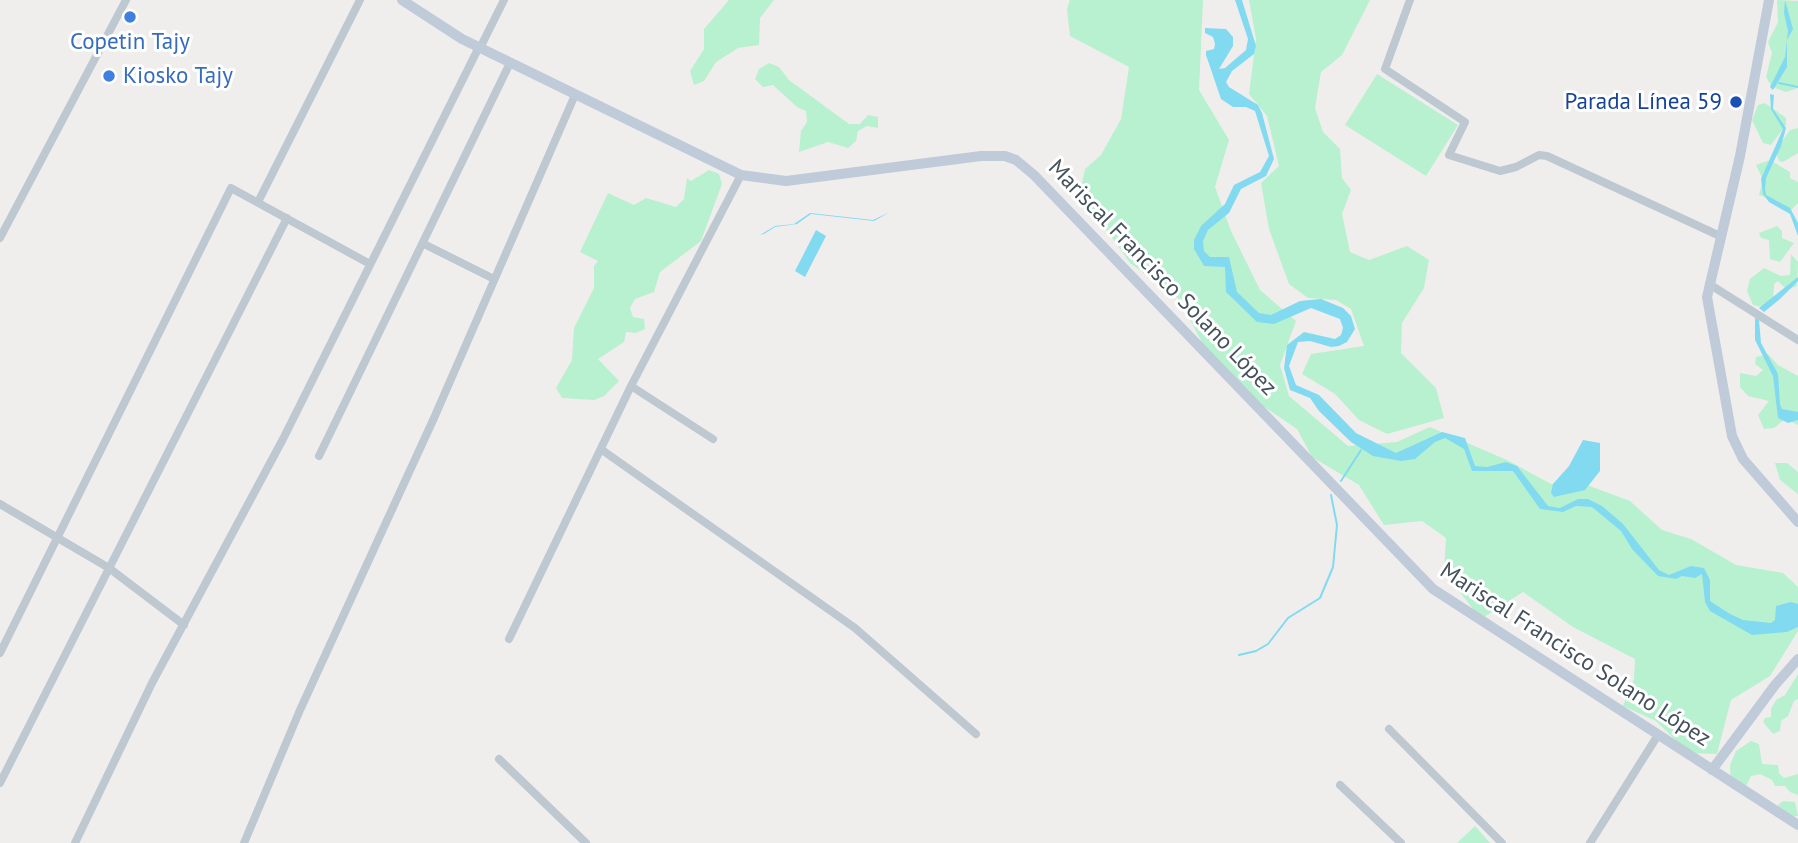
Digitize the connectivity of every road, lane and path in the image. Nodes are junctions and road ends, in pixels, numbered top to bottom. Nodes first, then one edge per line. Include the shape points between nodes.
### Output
1 (126, 0) edge
2 (360, 0) edge
3 (402, 0) edge
4 (504, 0) edge
5 (1410, 0) edge
6 (1769, 0) edge
7 (479, 47) junction
8 (510, 63) junction
9 (575, 95) junction
10 (741, 174) junction
11 (258, 202) junction
12 (287, 218) junction
13 (1720, 236) junction
14 (0, 238) edge
15 (424, 244) junction
16 (370, 264) junction
17 (494, 279) junction
18 (1709, 284) junction
19 (1798, 340) edge
20 (631, 386) junction
21 (713, 439) dead end
22 (602, 450) junction
23 (319, 456) dead end
24 (0, 504) edge
25 (1798, 522) edge
26 (58, 536) junction
27 (109, 568) junction
28 (184, 625) junction
29 (509, 639) dead end
30 (0, 653) edge
31 (1798, 659) edge
32 (1389, 729) dead end
33 (976, 734) dead end
34 (1658, 735) junction
35 (499, 760) dead end
36 (1712, 770) junction
37 (0, 783) edge
38 (1340, 785) dead end
39 (1798, 825) edge
40 (75, 843) edge
41 (244, 843) edge
42 (586, 843) edge
43 (1401, 843) edge
44 (1502, 843) edge
45 (1590, 843) edge

1 - 14 street
2 - 11 street
3 - 7 main road, Mariscal Francisco Solano López
4 - 7 street
5 - 13 street via 1385,69 1465,122 1449,155 1500,171 1547,156
6 - 13 main road
7 - 8 main road, Mariscal Francisco Solano López
7 - 16 street
8 - 9 main road, Mariscal Francisco Solano López
8 - 15 street
9 - 10 main road, Mariscal Francisco Solano López
9 - 17 street
10 - 20 street
10 - 34 main road, Mariscal Francisco Solano López via 786,181 981,156 1016,160 1423,580
11 - 12 street
11 - 26 street via 231,188
12 - 16 street
12 - 27 street
13 - 18 main road
15 - 17 street
15 - 23 street
16 - 28 street
17 - 41 street
18 - 19 street
18 - 25 main road via 1710,323 1732,436 1743,459
20 - 21 street
20 - 22 street
22 - 29 street
22 - 33 street via 855,628
24 - 26 street
26 - 27 street
26 - 30 street
27 - 28 street
27 - 37 street
28 - 40 street
31 - 36 main road
32 - 44 street
34 - 36 main road, Mariscal Francisco Solano López
34 - 45 street
35 - 42 street
36 - 39 main road, Mariscal Francisco Solano López
38 - 43 street

